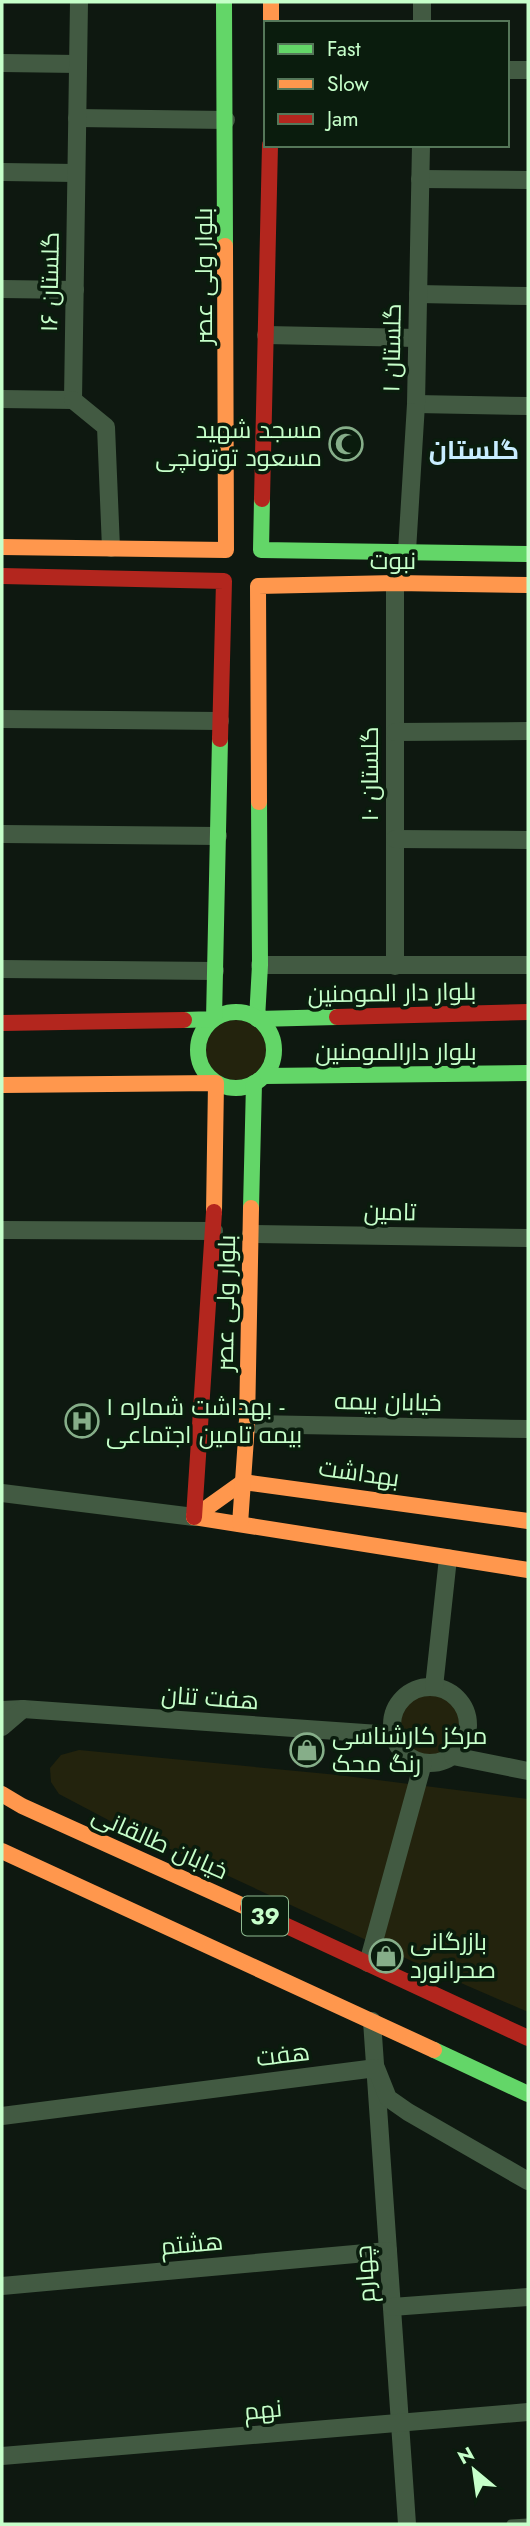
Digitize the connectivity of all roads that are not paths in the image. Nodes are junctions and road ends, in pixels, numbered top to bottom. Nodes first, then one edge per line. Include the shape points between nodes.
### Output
1 (79, 2) edge
2 (224, 2) edge
3 (271, 2) edge
4 (422, 2) edge
5 (271, 21) edge
6 (422, 21) edge
7 (2, 63) edge
8 (78, 64) junction
9 (509, 70) edge
10 (528, 70) edge
11 (77, 118) junction
12 (226, 120) junction
13 (270, 147) edge
14 (421, 147) edge
15 (2, 172) edge
16 (76, 173) junction
17 (420, 179) junction
18 (528, 180) edge
19 (2, 289) edge
20 (75, 290) junction
21 (418, 294) junction
22 (528, 296) edge
23 (266, 335) junction
24 (417, 338) junction
25 (2, 399) edge
26 (73, 400) junction
27 (416, 404) junction
28 (528, 406) edge
29 (2, 547) edge
30 (111, 548) junction
31 (407, 551) junction
32 (528, 554) edge
33 (247, 567) junction
34 (2, 576) edge
35 (394, 583) junction
36 (528, 585) edge
37 (2, 719) edge
38 (220, 721) junction
39 (394, 732) junction
40 (528, 732) edge
41 (2, 834) edge
42 (218, 836) junction
43 (395, 839) junction
44 (528, 840) edge
45 (260, 965) junction
46 (395, 965) junction
47 (528, 965) edge
48 (2, 969) edge
49 (215, 971) junction
50 (528, 1012) edge
51 (214, 1019) junction
52 (257, 1019) junction
53 (2, 1023) edge
54 (528, 1073) edge
55 (259, 1079) junction
56 (216, 1083) junction
57 (2, 1084) edge
58 (2, 1230) edge
59 (214, 1231) junction
60 (251, 1234) junction
61 (528, 1238) edge
62 (247, 1424) junction
63 (528, 1429) edge
64 (243, 1482) junction
65 (2, 1493) edge
66 (194, 1517) junction
67 (528, 1521) edge
68 (240, 1524) junction
69 (448, 1558) junction
70 (528, 1570) edge
71 (435, 1687) junction
72 (23, 1709) junction
73 (2, 1710) edge
74 (2, 1727) edge
75 (393, 1735) junction
76 (453, 1756) junction
77 (423, 1763) junction
78 (528, 1771) edge
79 (2, 1794) edge
80 (22, 1806) junction
81 (2, 1809) edge
82 (2, 1851) edge
83 (368, 1963) junction
84 (372, 2021) junction
85 (528, 2038) edge
86 (376, 2068) junction
87 (528, 2094) edge
88 (2, 2116) edge
89 (528, 2181) edge
90 (388, 2251) junction
91 (2, 2286) edge
92 (528, 2297) edge
93 (392, 2307) junction
94 (528, 2412) edge
95 (400, 2424) junction
96 (2, 2456) edge
97 (407, 2524) edge
98 (512, 2524) edge
99 (528, 2524) edge

1 - 8 street, گلستان ۱۶
2 - 12 main road, بلوار ولی عصر
3 - 5 main road
4 - 6 street
7 - 8 street
8 - 11 street, گلستان ۱۶
9 - 10 street
11 - 12 street
11 - 16 street, گلستان ۱۶
12 - 33 main road, بلوار ولی عصر
13 - 23 main road, بلوار ولی عصر
14 - 17 street, گلستان ۱
15 - 16 street
16 - 20 street, گلستان ۱۶
17 - 18 street
17 - 21 street, گلستان ۱
19 - 20 street
20 - 26 street, گلستان ۱۶
21 - 22 street
21 - 24 street, گلستان ۱
23 - 24 street
23 - 33 main road, بلوار ولی عصر
24 - 27 street, گلستان ۱
25 - 26 street
26 - 30 street via 106,428
27 - 28 street
27 - 31 street, گلستان ۱
29 - 30 main road, نبوت
30 - 33 main road, نبوت
31 - 32 main road, نبوت
31 - 33 main road, نبوت
31 - 35 main road
33 - 34 main road, نبوت
33 - 35 main road, نبوت
33 - 38 main road, بلوار ولی عصر
33 - 45 main road, بلوار ولی عصر
35 - 36 main road, نبوت
35 - 39 street, گلستان ۱۰
37 - 38 street
38 - 42 main road, بلوار ولی عصر
39 - 40 street
39 - 43 street, گلستان ۱۰
41 - 42 street
42 - 49 main road, بلوار ولی عصر
43 - 44 street
43 - 46 street, گلستان ۱۰
45 - 46 street
45 - 52 main road, بلوار ولی عصر
46 - 47 street
48 - 49 street
49 - 51 main road, بلوار ولی عصر
50 - 52 main road, بلوار دار المومنین
51 - 52 main road via 235,1012
51 - 53 main road
51 - 56 main road via 199,1039 198,1052 206,1075
52 - 55 main road via 266,1027 274,1052
54 - 55 main road, بلوار دارالمومنین
55 - 56 main road via 241,1088
55 - 60 main road, بلوار ولی عصر
56 - 57 main road
56 - 59 main road, بلوار ولی عصر
58 - 59 street
59 - 66 main road, بلوار ولی عصر
60 - 61 street, تامین
60 - 62 main road, بلوار ولی عصر
62 - 63 street, خیابان بیمه
62 - 64 main road, بلوار ولی عصر
64 - 66 main road
64 - 67 main road, بهداشت
64 - 68 main road, بلوار ولی عصر
65 - 66 street
66 - 68 main road
68 - 69 main road
69 - 70 main road
69 - 71 street
71 - 75 street via 411,1692 401,1700 392,1723
71 - 76 street via 457,1698 465,1709 467,1734
72 - 73 street, هفت تنان
72 - 74 street
72 - 75 street, هفت تنان
75 - 77 street via 406,1756
76 - 77 street
76 - 78 street
77 - 83 street
79 - 80 main road, خیابان طالقانی / 39
80 - 81 main road
80 - 83 main road, خیابان طالقانی / 39
82 - 84 main road, 39
83 - 85 main road, خیابان طالقانی / 39
84 - 86 street, چهارم
84 - 87 main road, 39
86 - 88 street, هفت
86 - 89 street via 388,2098
86 - 90 street, چهارم
90 - 91 street, هشتم
90 - 93 street, چهارم
92 - 93 street
93 - 95 street, چهارم
94 - 95 street, نهم
95 - 96 street, نهم
95 - 97 street, چهارم
98 - 99 lane

